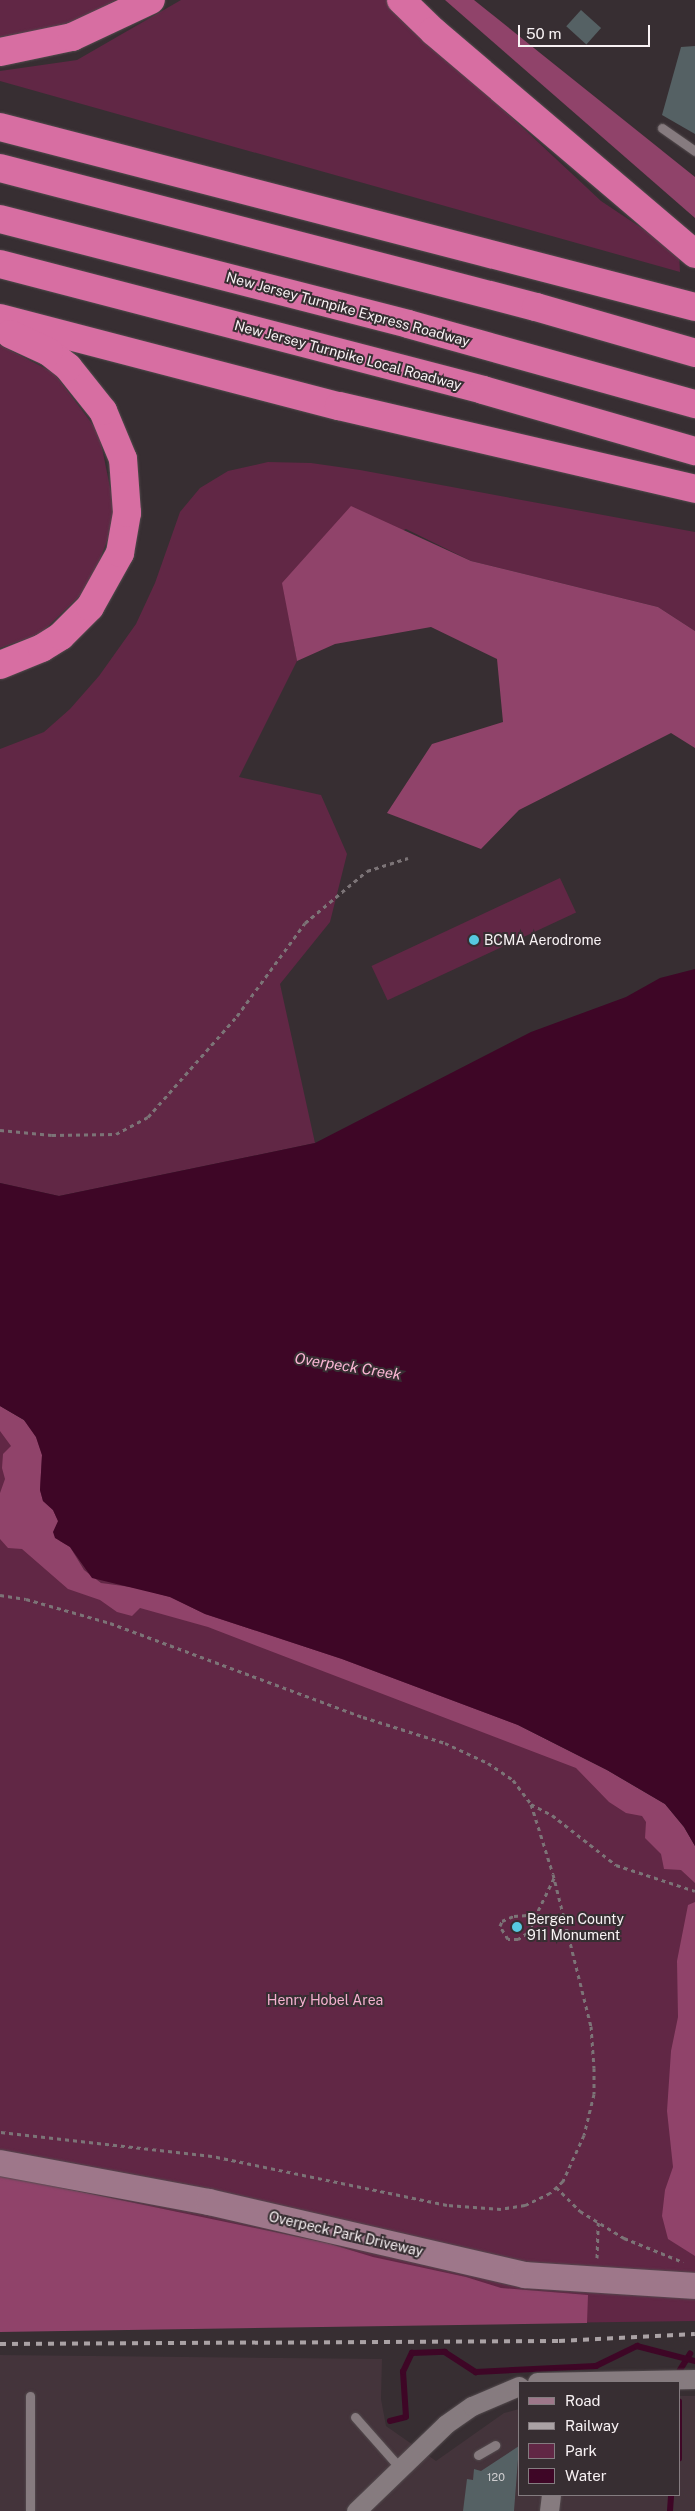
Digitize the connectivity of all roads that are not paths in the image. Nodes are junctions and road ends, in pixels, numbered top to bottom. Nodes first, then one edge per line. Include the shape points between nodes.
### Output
1 (401, 0) edge
2 (143, 2) edge
3 (0, 52) edge
4 (0, 127) edge
5 (662, 128) dead end
6 (695, 151) edge
7 (0, 168) edge
8 (0, 219) edge
9 (695, 254) edge
10 (0, 264) edge
11 (695, 307) edge
12 (0, 318) edge
13 (0, 329) edge
14 (695, 353) edge
15 (695, 404) edge
16 (695, 451) edge
17 (695, 490) edge
18 (0, 665) edge
19 (0, 2163) edge
20 (692, 2275) edge
21 (695, 2380) edge
22 (564, 2381) edge
23 (631, 2381) edge
24 (518, 2386) edge
25 (30, 2396) dead end
26 (355, 2417) dead end
27 (495, 2445) dead end
28 (478, 2455) dead end
29 (402, 2470) junction
30 (551, 2496) edge
31 (30, 2511) edge
32 (356, 2511) edge
33 (549, 2511) edge

1 - 9 highway via 433,31
2 - 3 highway via 72,37
4 - 11 highway
5 - 6 lane
7 - 14 highway via 536,307
8 - 15 highway, New Jersey Turnpike Express Roadway via 408,324
10 - 16 highway, New Jersey Turnpike Local Roadway via 464,385
12 - 17 highway via 339,406
13 - 18 highway via 55,357 92,396 118,442 128,494 120,553 90,607 66,631 42,648
19 - 20 street, Overpeck Park Driveway via 209,2202 525,2275 598,2281
21 - 23 street
22 - 23 street
24 - 29 street via 472,2406 446,2424
25 - 31 lane
26 - 29 lane
27 - 28 lane
29 - 32 street
30 - 33 street

